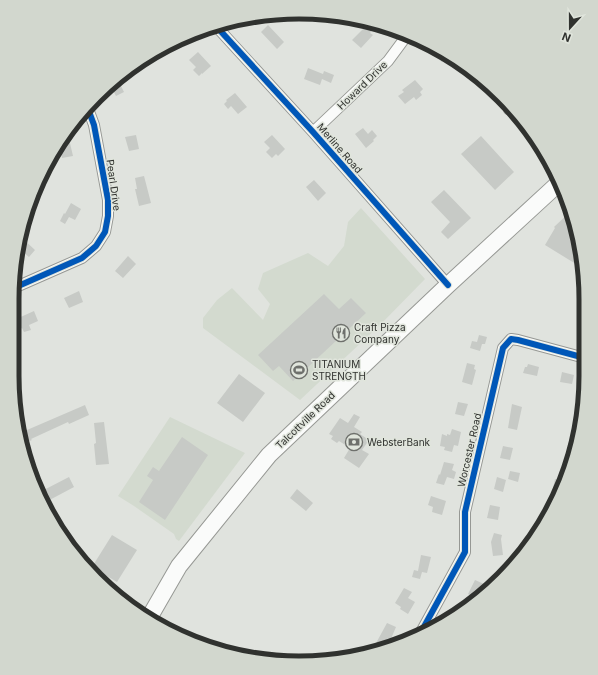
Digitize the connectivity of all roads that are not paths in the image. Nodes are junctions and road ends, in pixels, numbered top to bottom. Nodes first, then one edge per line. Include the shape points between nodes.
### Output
1 (220, 31) edge
2 (403, 39) edge
3 (89, 113) edge
4 (313, 132) junction
5 (555, 186) edge
6 (20, 285) edge
7 (448, 285) junction
8 (579, 356) edge
9 (152, 614) edge
10 (424, 626) edge

1 - 4 street, Merline Road
2 - 4 street, Howard Drive via 388,61
3 - 6 street, Pearl Drive via 108,200 105,232 96,246 82,258
4 - 7 street, Merline Road
5 - 7 main road, Talcottville Road
7 - 9 main road, Talcottville Road via 269,455 180,566
8 - 10 street, Worcester Road via 511,339 503,348 465,512 465,552

